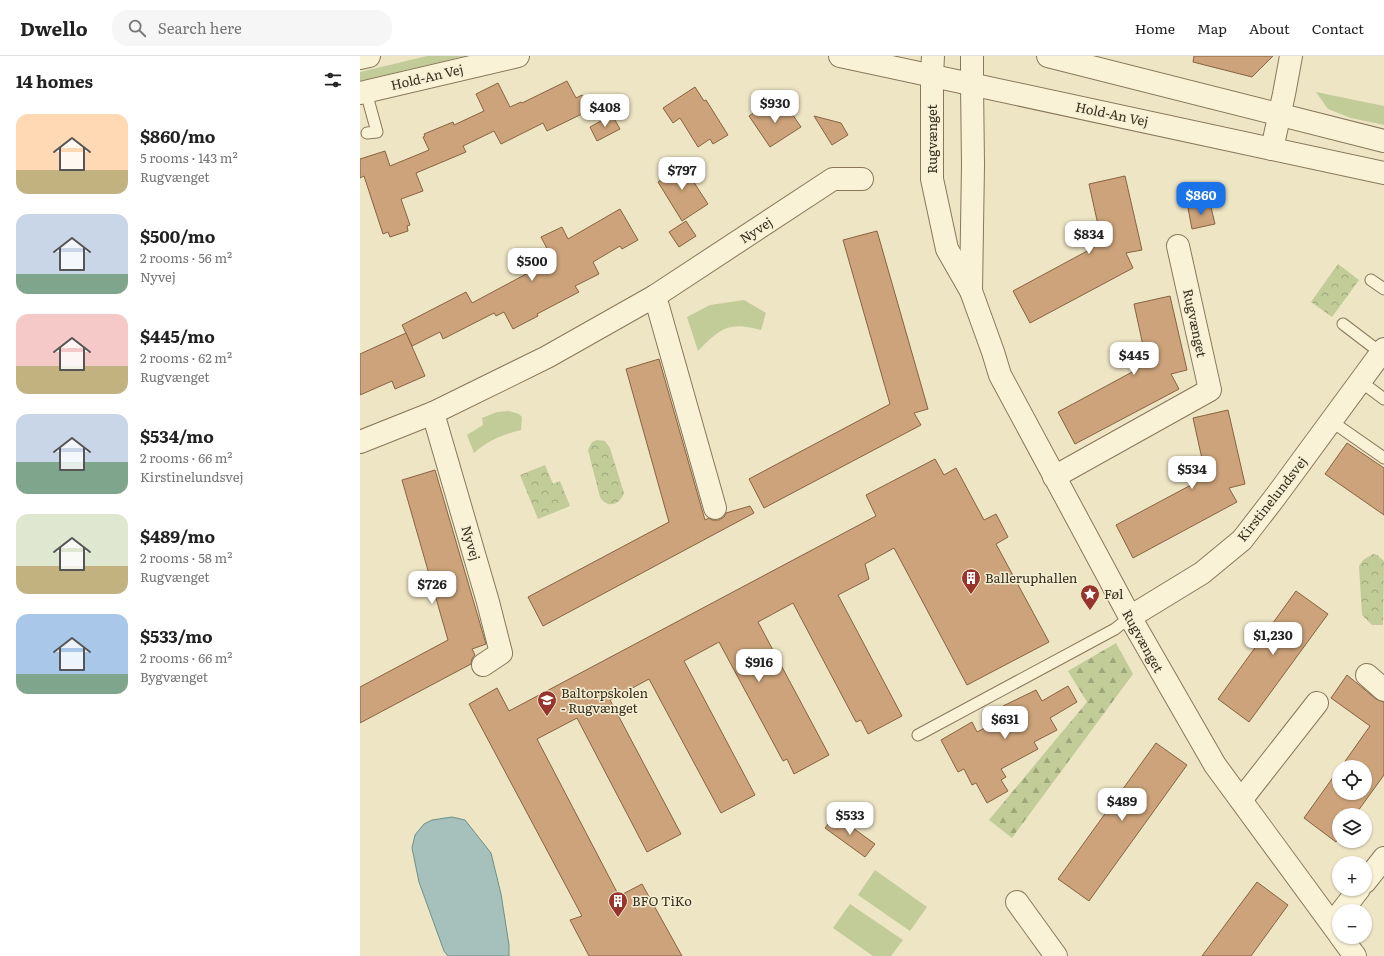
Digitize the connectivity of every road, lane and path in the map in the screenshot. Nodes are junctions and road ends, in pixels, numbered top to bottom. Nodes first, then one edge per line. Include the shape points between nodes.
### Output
1 (369, 56) edge
2 (518, 56) edge
3 (840, 56) edge
4 (972, 56) edge
5 (1048, 56) edge
6 (1291, 56) edge
7 (360, 58) edge
8 (933, 65) edge
9 (972, 84) junction
10 (363, 92) edge
11 (1280, 115) junction
12 (367, 133) dead end
13 (1384, 141) edge
14 (1272, 149) junction
15 (1384, 173) edge
16 (862, 179) dead end
17 (1178, 246) dead end
18 (1371, 280) dead end
19 (1384, 289) edge
20 (971, 291) junction
21 (655, 296) junction
22 (1343, 324) dead end
23 (1382, 351) edge
24 (1360, 381) junction
25 (1384, 399) edge
26 (433, 413) junction
27 (1331, 421) junction
28 (360, 442) edge
29 (1384, 458) edge
30 (1054, 477) junction
31 (715, 508) dead end
32 (1130, 617) junction
33 (483, 665) dead end
34 (1367, 675) dead end
35 (1384, 690) edge
36 (1317, 703) dead end
37 (918, 735) dead end
38 (1241, 800) junction
39 (1384, 858) edge
40 (1372, 873) edge
41 (1017, 902) dead end
42 (1332, 915) edge
43 (1349, 944) edge
44 (1056, 956) edge
45 (1355, 956) edge

1 - 7 street
2 - 10 street, Hold-An Vej
3 - 8 street, Hold-An Vej
4 - 9 street, Rugvænget
5 - 11 street
6 - 11 street
8 - 9 street, Hold-An Vej
8 - 20 street, Rugvænget via 932,179 948,249
9 - 14 street, Hold-An Vej
9 - 20 street, Rugvænget
10 - 12 lane via 377,132
11 - 13 street
11 - 14 street
14 - 15 street, Hold-An Vej
16 - 21 street, Nyvej via 833,179
17 - 30 street, Rugvænget via 1210,390
18 - 19 lane
20 - 30 street, Rugvænget via 1000,375
21 - 26 street, Nyvej via 547,357
21 - 31 street
22 - 23 lane
23 - 24 street, Kirstinelundsvej
24 - 25 lane
24 - 27 street, Kirstinelundsvej
26 - 28 street, Nyvej
26 - 33 street, Nyvej via 501,652
27 - 29 lane
27 - 32 street, Kirstinelundsvej via 1242,540 1202,573
30 - 32 street, Rugvænget
32 - 37 lane via 1116,629
32 - 38 street, Rugvænget via 1215,765
34 - 35 street
36 - 38 street
38 - 42 street, Rugvænget
39 - 40 street
41 - 44 street
43 - 45 street, Rugvænget

